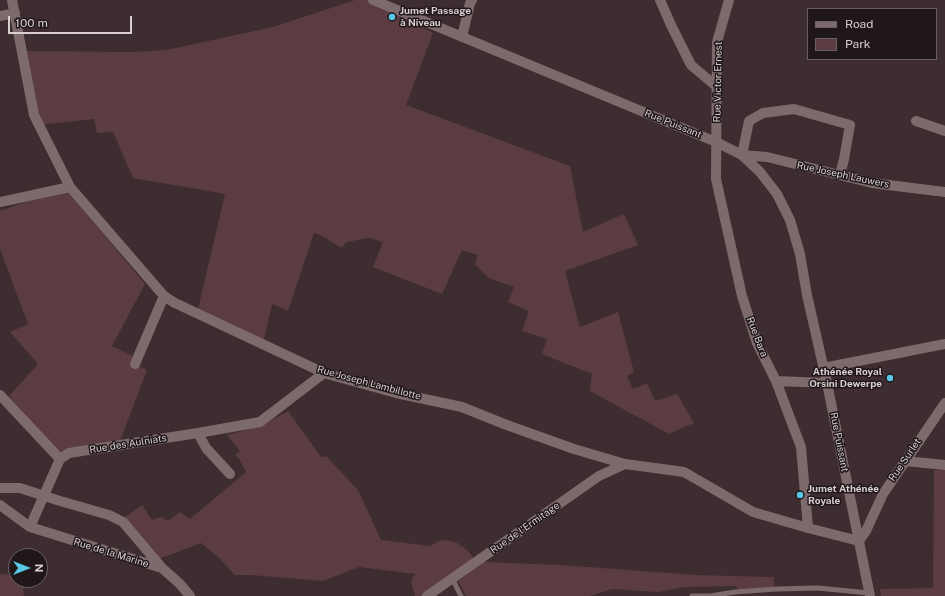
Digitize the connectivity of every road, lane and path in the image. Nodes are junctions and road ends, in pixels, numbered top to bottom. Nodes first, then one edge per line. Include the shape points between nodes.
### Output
1 (12, 0) edge
2 (373, 0) edge
3 (472, 0) edge
4 (660, 0) edge
5 (729, 0) edge
6 (15, 13) junction
7 (0, 16) edge
8 (462, 37) junction
9 (717, 87) junction
10 (916, 121) dead end
11 (945, 131) edge
12 (716, 142) junction
13 (742, 155) junction
14 (840, 175) junction
15 (70, 187) junction
16 (945, 192) edge
17 (0, 202) edge
18 (164, 296) junction
19 (945, 344) edge
20 (135, 364) dead end
21 (823, 368) junction
22 (324, 373) junction
23 (776, 382) junction
24 (827, 382) junction
25 (0, 395) edge
26 (945, 403) edge
27 (198, 433) junction
28 (60, 459) junction
29 (905, 461) junction
30 (626, 464) junction
31 (945, 465) edge
32 (230, 474) dead end
33 (0, 488) edge
34 (44, 496) junction
35 (0, 505) edge
36 (30, 527) junction
37 (808, 528) junction
38 (859, 541) junction
39 (162, 568) junction
40 (452, 578) junction
41 (870, 594) edge
42 (190, 596) edge
43 (427, 596) edge
44 (461, 596) edge
45 (692, 596) edge

1 - 6 street, Rue Joseph Lambillotte
2 - 8 street, Rue Puissant
3 - 8 street
4 - 9 street via 691,65
5 - 9 street, Rue Victor Ernest via 717,42
6 - 7 street
6 - 15 street, Rue Joseph Lambillotte via 34,115
8 - 12 street, Rue Puissant
9 - 12 street, Rue Victor Ernest
10 - 11 street
12 - 13 street, Rue Puissant
12 - 23 street, Rue Bara via 716,179 742,296 757,343
13 - 14 street, Rue Joseph Lauwers via 766,157
13 - 14 street via 749,121 763,113 794,109 850,125
13 - 21 street, Rue Puissant via 760,172 777,194 790,220 800,254
14 - 16 street, Rue Joseph Lauwers via 872,183
15 - 17 street
15 - 18 street, Rue Joseph Lambillotte
18 - 20 street
18 - 22 street, Rue Joseph Lambillotte
19 - 21 street
21 - 24 street, Rue Puissant
22 - 27 street, Rue des Aulniats via 260,422
22 - 30 street, Rue Joseph Lambillotte via 396,393 462,407 574,449
23 - 24 street
23 - 37 street, Rue Bara via 801,448
24 - 38 street, Rue Puissant
25 - 28 street
26 - 29 street, Rue Surlet
27 - 28 street, Rue des Aulniats via 69,453
27 - 32 street via 206,448
28 - 34 street
29 - 31 street
29 - 38 street, Rue Surlet via 883,494
30 - 37 street, Rue Joseph Lambillotte via 684,472 753,512
30 - 40 street, Rue de l'Ermitage via 599,476
33 - 34 street, Rue de la Marine via 20,488
34 - 36 street
34 - 39 street, Rue de la Marine via 109,515 123,522
35 - 36 street, Rue de la Marine
36 - 39 street, Rue de la Marine
37 - 38 street, Rue Joseph Lambillotte
38 - 41 street, Rue Puissant
39 - 42 street
40 - 43 street, Rue de l'Ermitage
40 - 44 lane
41 - 45 lane via 818,588

